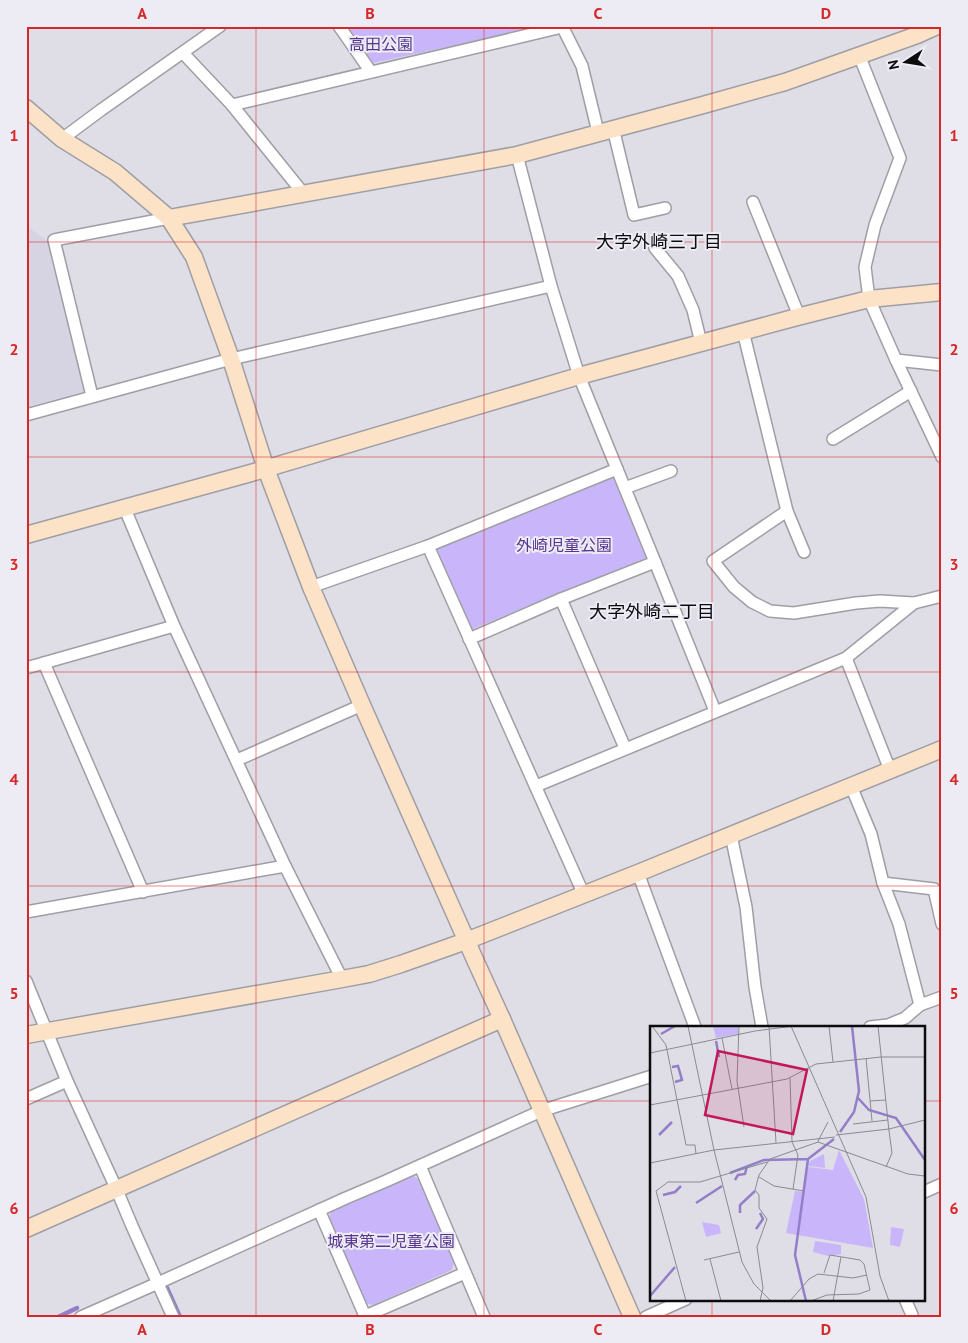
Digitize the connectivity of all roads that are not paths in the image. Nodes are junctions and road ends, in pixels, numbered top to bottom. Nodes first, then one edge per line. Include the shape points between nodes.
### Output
1 (220, 26) edge
2 (339, 26) edge
3 (937, 26) edge
4 (562, 27) edge
5 (183, 53) junction
6 (859, 55) junction
7 (371, 72) junction
8 (232, 105) junction
9 (26, 108) edge
10 (606, 130) junction
11 (62, 139) junction
12 (517, 154) junction
13 (303, 193) junction
14 (753, 202) dead end
15 (665, 208) dead end
16 (169, 218) junction
17 (654, 248) dead end
18 (551, 286) junction
19 (942, 292) edge
20 (869, 299) junction
21 (799, 316) junction
22 (743, 331) junction
23 (701, 343) junction
24 (231, 359) junction
25 (896, 360) junction
26 (942, 365) edge
27 (579, 376) junction
28 (911, 391) junction
29 (92, 396) junction
30 (26, 415) edge
31 (833, 439) dead end
32 (942, 457) edge
33 (266, 468) junction
34 (617, 469) junction
35 (671, 471) dead end
36 (625, 488) junction
37 (125, 509) junction
38 (786, 511) junction
39 (26, 536) edge
40 (428, 546) junction
41 (804, 552) dead end
42 (655, 562) junction
43 (312, 587) junction
44 (942, 596) edge
45 (561, 599) junction
46 (914, 603) junction
47 (174, 626) junction
48 (469, 638) junction
49 (846, 658) junction
50 (44, 663) junction
51 (26, 668) edge
52 (362, 706) junction
53 (715, 711) junction
54 (625, 748) junction
55 (942, 749) edge
56 (237, 760) junction
57 (890, 770) junction
58 (536, 786) junction
59 (851, 786) junction
60 (731, 835) junction
61 (285, 866) junction
62 (638, 873) junction
63 (883, 883) junction
64 (143, 892) junction
65 (584, 895) junction
66 (26, 912) edge
67 (942, 924) edge
68 (466, 940) junction
69 (342, 980) junction
70 (26, 981) edge
71 (942, 997) edge
72 (920, 1005) junction
73 (502, 1020) junction
74 (695, 1026) edge
75 (762, 1026) edge
76 (879, 1026) edge
77 (48, 1031) junction
78 (26, 1035) edge
79 (650, 1077) edge
80 (67, 1081) junction
81 (26, 1099) edge
82 (541, 1111) junction
83 (420, 1166) junction
84 (942, 1184) edge
85 (116, 1188) junction
86 (926, 1191) edge
87 (319, 1210) junction
88 (26, 1229) edge
89 (465, 1273) junction
90 (158, 1283) junction
91 (684, 1300) edge
92 (905, 1300) edge
93 (912, 1315) dead end
94 (364, 1316) edge
95 (81, 1317) edge
96 (174, 1317) edge
97 (484, 1317) edge
98 (632, 1317) edge
99 (646, 1317) edge

1 - 5 street
2 - 7 street
3 - 6 street
4 - 7 street
4 - 10 street via 582,66
5 - 8 street
5 - 11 street
6 - 10 street via 785,82
6 - 20 street via 900,158 875,224 865,267
7 - 8 street
8 - 13 street
9 - 11 street
10 - 12 street
10 - 15 street via 634,215
11 - 16 street via 115,172
12 - 13 street
12 - 18 street
13 - 16 street
14 - 21 street
16 - 24 street via 194,257
16 - 29 street via 54,240
17 - 23 street via 678,276 693,310
18 - 24 street
18 - 27 street
19 - 20 street
20 - 21 street
20 - 25 street
21 - 22 street
22 - 23 street
22 - 38 street
23 - 27 street
24 - 29 street
24 - 33 street
25 - 26 street
25 - 28 street
27 - 33 street
27 - 34 street
28 - 31 street
28 - 32 street
29 - 30 street
33 - 37 street
33 - 43 street
34 - 36 street
34 - 40 street
35 - 36 street
36 - 42 street
37 - 39 street
37 - 47 street
38 - 41 street
38 - 46 street via 713,561 734,587 752,602 770,611 794,613 856,602
40 - 43 street
40 - 48 street
42 - 45 street
42 - 53 street
43 - 52 street
44 - 46 street
45 - 48 street
45 - 54 street
46 - 49 street
47 - 50 street
47 - 56 street
48 - 58 street
49 - 53 street
49 - 57 street
50 - 51 street
50 - 64 street
52 - 56 street
52 - 68 street
53 - 54 street
54 - 58 street
55 - 57 street
56 - 61 street
57 - 59 street
58 - 65 street
59 - 60 street
59 - 63 street via 871,834
60 - 62 street
60 - 75 street via 746,907
61 - 64 street
61 - 69 street
62 - 65 street
62 - 74 street
63 - 67 street via 934,889
63 - 72 street via 899,924
64 - 66 street
65 - 68 street
68 - 69 street via 393,967
68 - 73 street
69 - 77 street
70 - 77 street
71 - 72 street
72 - 76 street via 905,1018
73 - 82 street
73 - 85 street
77 - 78 street
77 - 80 street
79 - 82 street
80 - 81 street
80 - 85 street
82 - 83 street
82 - 98 street
83 - 87 street
83 - 89 street
84 - 86 street
85 - 88 street
85 - 90 street
87 - 90 street
87 - 94 street
89 - 94 street
89 - 97 street
90 - 95 street
90 - 96 street
91 - 99 street
92 - 93 street

